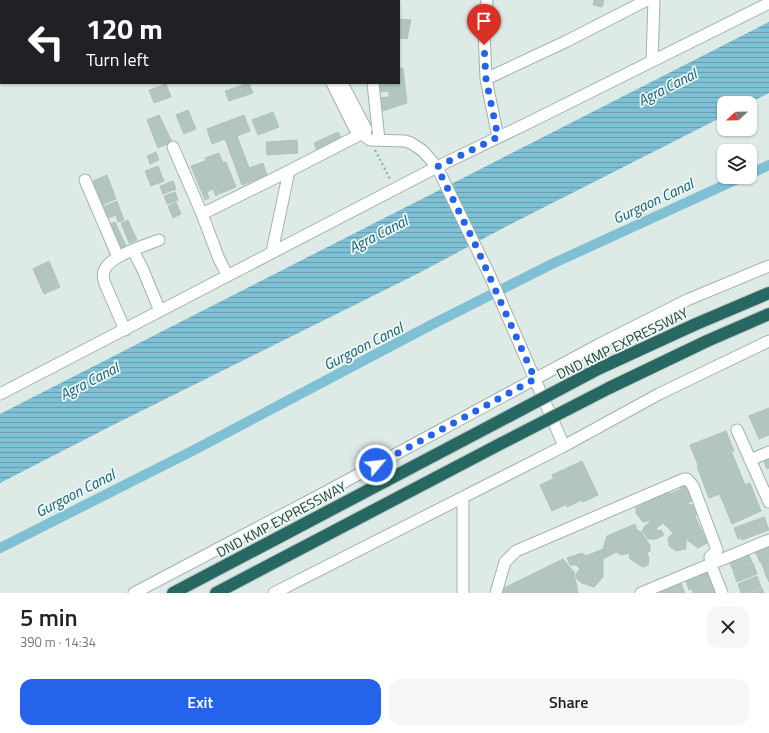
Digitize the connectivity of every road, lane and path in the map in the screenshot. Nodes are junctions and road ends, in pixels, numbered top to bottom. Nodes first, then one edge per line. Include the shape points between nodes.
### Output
1 (487, 0) edge
2 (647, 0) edge
3 (654, 0) edge
4 (769, 3) edge
5 (652, 61) junction
6 (486, 79) junction
7 (332, 84) edge
8 (343, 84) edge
9 (373, 84) edge
10 (368, 137) junction
11 (498, 137) junction
12 (173, 147) dead end
13 (437, 167) junction
14 (289, 171) junction
15 (85, 180) dead end
16 (395, 188) junction
17 (202, 214) junction
18 (159, 240) dead end
19 (133, 250) junction
20 (272, 252) junction
21 (118, 257) junction
22 (769, 266) edge
23 (228, 276) junction
24 (769, 293) edge
25 (160, 311) junction
26 (769, 314) edge
27 (125, 330) junction
28 (769, 341) edge
29 (535, 379) junction
30 (0, 394) edge
31 (737, 430) dead end
32 (564, 446) junction
33 (769, 452) edge
34 (750, 460) junction
35 (463, 497) junction
36 (769, 502) edge
37 (769, 540) edge
38 (712, 567) junction
39 (134, 593) edge
40 (173, 593) edge
41 (216, 593) edge
42 (274, 593) edge
43 (463, 593) edge
44 (496, 593) edge
45 (641, 593) edge
46 (722, 593) edge

1 - 6 street via 484,32
2 - 6 street
3 - 5 street
4 - 5 street
5 - 11 street
6 - 11 street
7 - 10 street via 355,129
8 - 10 street
9 - 10 street
10 - 13 street via 412,143
10 - 14 street
10 - 16 path
11 - 13 street
12 - 17 street
13 - 16 street
13 - 29 street via 490,276
14 - 17 street
14 - 20 street
15 - 21 street
16 - 20 street
17 - 23 street
18 - 19 street
19 - 21 street
19 - 25 street
20 - 23 street
21 - 27 street via 108,265 103,277
22 - 29 street via 687,300
23 - 25 street
24 - 40 highway, DND KMP EXPRESSWAY, bridge via 598,369
25 - 27 street
26 - 41 highway, bridge via 609,388
27 - 30 street
28 - 32 street via 660,394
29 - 32 street
29 - 39 street
31 - 34 street
32 - 35 street
33 - 34 street
34 - 36 street
35 - 42 street
35 - 43 street
37 - 38 street
38 - 44 street via 710,556 717,550 693,486 690,481 684,479 516,551 505,562
38 - 45 street
38 - 46 street

